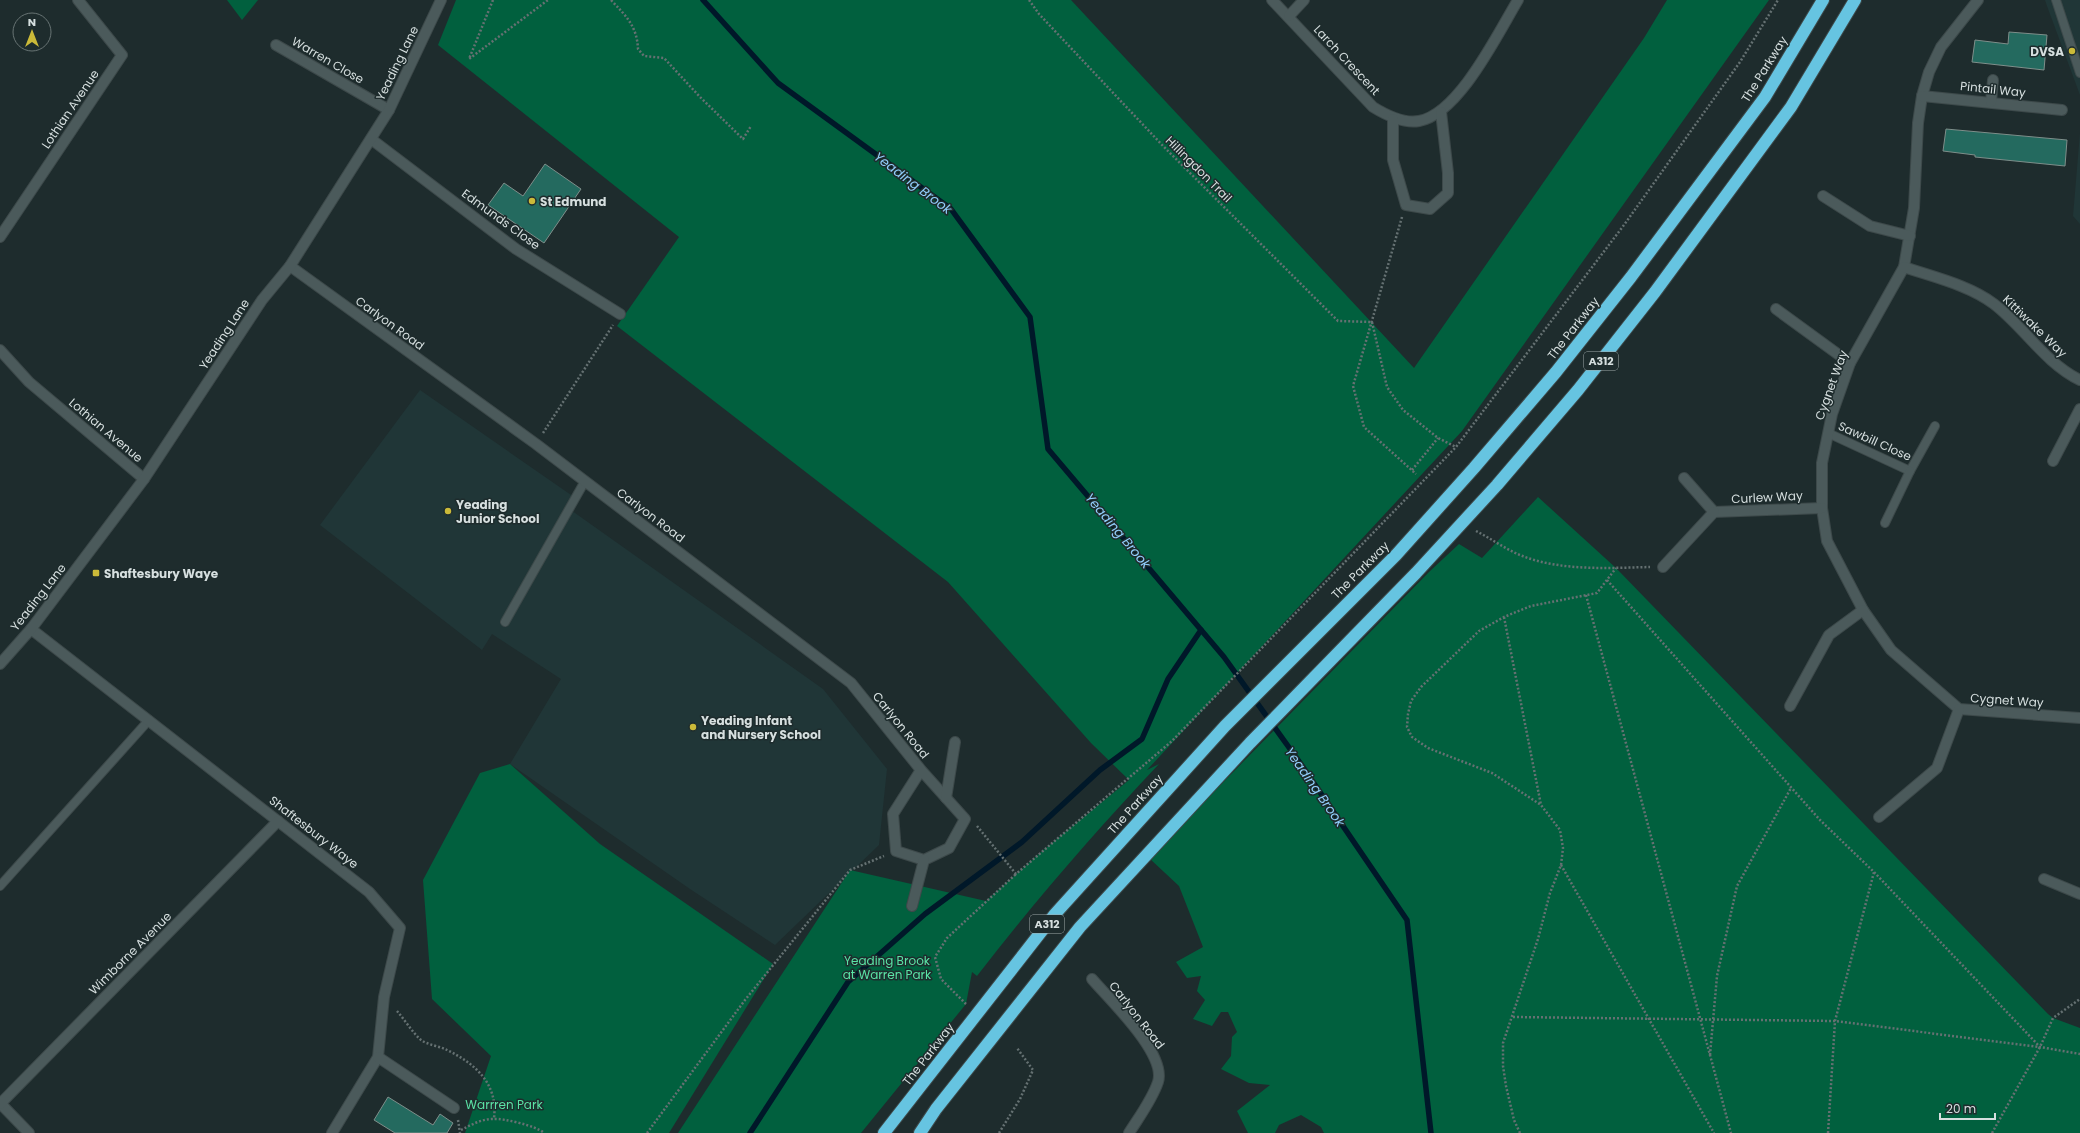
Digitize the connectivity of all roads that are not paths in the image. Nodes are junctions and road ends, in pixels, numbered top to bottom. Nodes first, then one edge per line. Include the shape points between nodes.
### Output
1 (78, 0) edge
2 (441, 0) edge
3 (1272, 0) edge
4 (1304, 0) edge
5 (1518, 0) edge
6 (1823, 0) edge
7 (1855, 0) edge
8 (1978, 0) edge
9 (2056, 0) edge
10 (1289, 16) junction
11 (276, 45) dead end
12 (2080, 73) edge
13 (1993, 80) dead end
14 (1922, 96) junction
15 (1991, 102) junction
16 (389, 110) junction
17 (2062, 110) dead end
18 (1441, 112) junction
19 (1393, 118) junction
20 (371, 139) junction
21 (1822, 196) dead end
22 (1910, 236) junction
23 (0, 237) edge
24 (290, 266) junction
25 (1904, 267) junction
26 (1776, 309) dead end
27 (620, 314) road end
28 (0, 350) edge
29 (1850, 363) junction
30 (2080, 380) edge
31 (2080, 409) edge
32 (1935, 426) dead end
33 (1828, 433) junction
34 (2053, 461) dead end
35 (1910, 471) junction
36 (1684, 478) dead end
37 (144, 479) junction
38 (585, 481) junction
39 (1822, 508) junction
40 (1714, 512) junction
41 (1885, 523) dead end
42 (1663, 567) road end
43 (1863, 610) junction
44 (505, 622) dead end
45 (31, 629) junction
46 (0, 664) edge
47 (1790, 706) dead end
48 (1959, 710) junction
49 (2080, 718) edge
50 (149, 720) junction
51 (955, 742) dead end
52 (921, 770) junction
53 (946, 798) junction
54 (1879, 817) dead end
55 (278, 821) junction
56 (924, 860) junction
57 (2044, 879) dead end
58 (0, 886) edge
59 (2080, 894) edge
60 (912, 906) dead end
61 (1092, 979) dead end
62 (378, 1057) junction
63 (0, 1103) edge
64 (454, 1108) dead end
65 (29, 1133) edge
66 (332, 1133) edge
67 (884, 1133) edge
68 (920, 1133) edge
69 (1129, 1133) edge

1 - 23 street, Lothian Avenue via 122,55
2 - 16 street, Yeading Lane
3 - 10 street, Larch Crescent
4 - 10 street
5 - 18 street, Larch Crescent via 1473,76
6 - 67 highway, The Parkway / A312 via 1765,97 1631,277 1556,372 1396,555 1225,726 1055,914
7 - 68 highway, A312 via 1791,108 1655,292 1578,390 1497,485 1426,562 1250,743 1080,927 936,1109
8 - 14 street, Cygnet Way via 1941,47 1929,72
9 - 12 lane
10 - 19 street, Larch Crescent via 1373,108
11 - 16 street, Warren Close
13 - 15 street
14 - 15 street, Pintail Way
14 - 22 street, Cygnet Way
15 - 17 street, Pintail Way
16 - 20 street, Yeading Lane
18 - 19 street, Larch Crescent via 1419,122
18 - 19 street via 1448,193 1430,209 1406,205 1394,160
20 - 24 street, Yeading Lane
20 - 27 street, Edmunds Close via 516,248
21 - 22 street via 1870,226
22 - 25 street, Cygnet Way
24 - 37 street, Yeading Lane via 262,300
24 - 38 street, Carlyon Road
25 - 29 street, Cygnet Way
25 - 30 street, Kittiwake Way via 1951,283 1993,303 2059,368
26 - 29 street
28 - 37 street, Lothian Avenue via 29,382
29 - 33 street, Cygnet Way
31 - 34 street
32 - 35 lane, Sawbill Close
33 - 35 lane, Sawbill Close
33 - 39 street, Cygnet Way via 1822,463
35 - 41 lane
36 - 40 street
37 - 45 street, Yeading Lane
38 - 44 lane
38 - 52 street, Carlyon Road via 851,683
39 - 40 street, Curlew Way
39 - 43 street, Cygnet Way via 1827,541
40 - 42 street
43 - 47 street via 1829,635
43 - 48 street, Cygnet Way via 1891,650
45 - 46 street, Yeading Lane
45 - 50 street, Shaftesbury Waye
48 - 49 street, Cygnet Way
48 - 54 street via 1937,768
50 - 55 street, Shaftesbury Waye
50 - 58 lane
51 - 53 street
52 - 53 street, Carlyon Road
52 - 56 street via 892,814 896,851
53 - 56 street, Carlyon Road via 965,819 949,848
55 - 62 street, Shaftesbury Waye via 369,892 400,928 384,997
55 - 63 street, Wimborne Avenue
56 - 60 street
57 - 59 street
61 - 69 street, Carlyon Road via 1151,1049 1158,1067 1158,1082
62 - 64 street
62 - 66 street, Shaftesbury Waye
63 - 65 street

